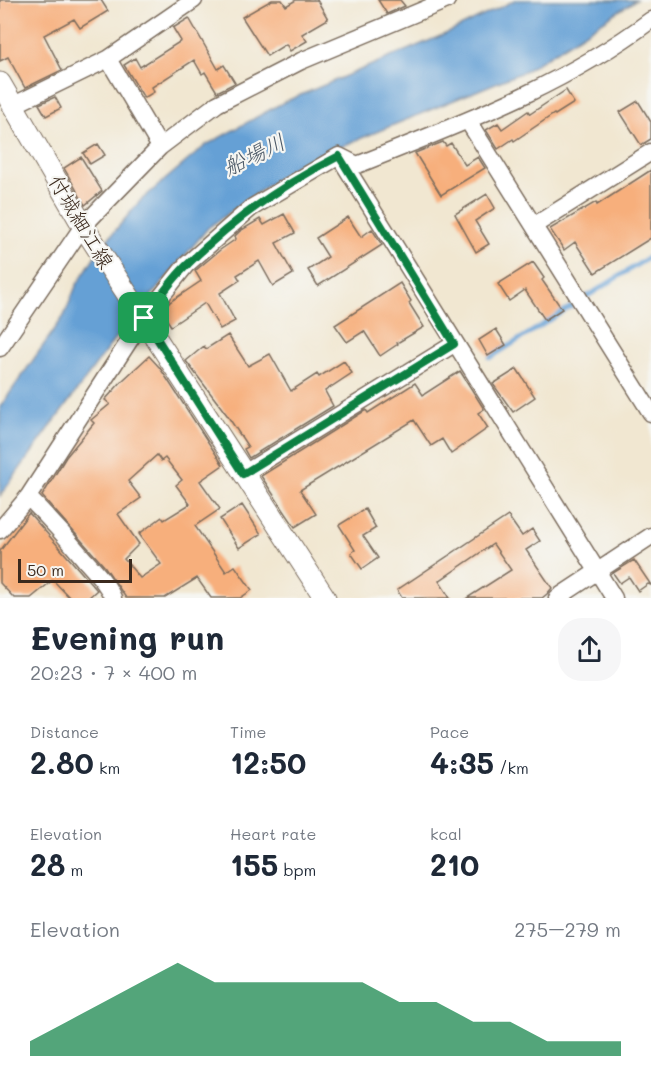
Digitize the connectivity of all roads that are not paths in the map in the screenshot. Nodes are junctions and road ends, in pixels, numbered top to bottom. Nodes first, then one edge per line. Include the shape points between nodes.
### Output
1 (194, 0) edge
2 (447, 0) edge
3 (429, 4) edge
4 (651, 20) edge
5 (108, 59) junction
6 (5, 93) edge
7 (468, 121) junction
8 (160, 147) junction
9 (339, 156) junction
10 (649, 158) edge
11 (535, 225) junction
12 (88, 233) junction
13 (142, 315) junction
14 (454, 344) junction
15 (0, 348) edge
16 (651, 413) edge
17 (243, 474) junction
18 (28, 497) junction
19 (0, 530) edge
20 (651, 536) edge
21 (597, 571) junction
22 (113, 598) edge
23 (325, 598) edge
24 (557, 598) edge
25 (614, 598) edge

1 - 5 street
2 - 3 street
3 - 8 street via 301,61 217,104
4 - 7 street via 616,46 540,89
5 - 6 street
5 - 8 street
6 - 12 main road, 付城細江線
7 - 9 street via 357,165
7 - 11 street
8 - 12 street
9 - 13 street via 251,208 186,265
9 - 14 street
10 - 11 street
11 - 16 street
12 - 13 main road, 付城細江線
12 - 15 street
13 - 17 main road, 付城細江線
13 - 18 street
14 - 17 street
14 - 21 street
17 - 23 main road, 付城細江線
18 - 19 street
18 - 22 street via 89,564
20 - 21 street
21 - 24 street
21 - 25 street

